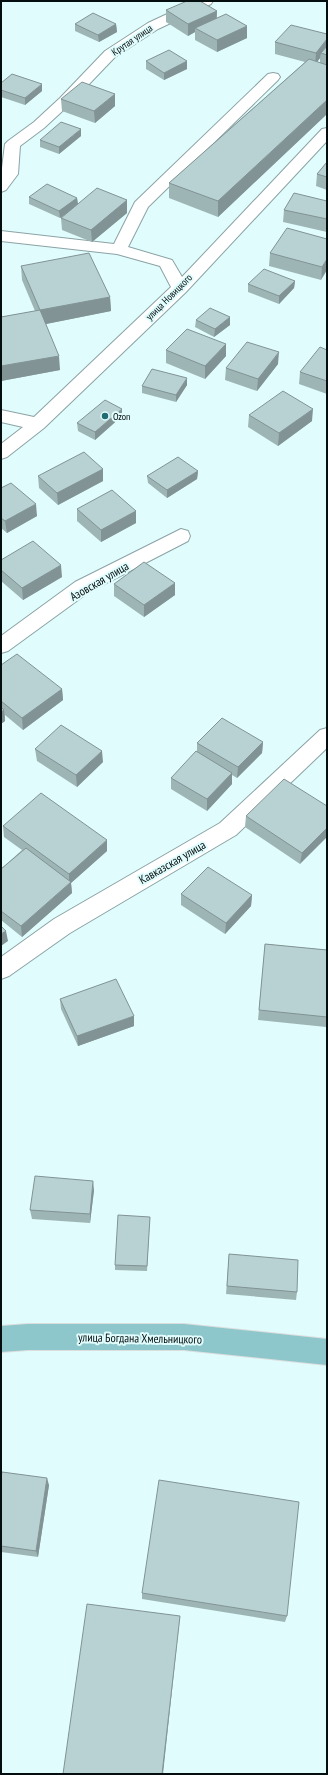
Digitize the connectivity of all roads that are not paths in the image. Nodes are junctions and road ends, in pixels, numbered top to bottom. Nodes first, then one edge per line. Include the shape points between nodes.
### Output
1 (206, 1) edge
2 (273, 77) dead end
3 (327, 132) edge
4 (1, 188) edge
5 (1, 236) edge
6 (119, 249) junction
7 (180, 288) junction
8 (1, 416) edge
9 (38, 424) junction
10 (1, 453) edge
11 (181, 536) dead end
12 (1, 646) edge
13 (327, 736) edge
14 (1, 969) edge
15 (1, 1339) edge
16 (327, 1352) edge

1 - 4 street, Крутая улица via 153,26 110,54 65,101 13,144 10,174
2 - 6 street via 141,205
3 - 7 street, улица Новицкого
5 - 6 street
6 - 7 street via 166,264
7 - 9 street, улица Новицкого
8 - 9 street
9 - 10 street, улица Новицкого
11 - 12 street, Азовская улица via 82,587
13 - 14 street, Кавказская улица via 228,829 62,926
15 - 16 main road, улица Богдана Хмельницкого via 184,1337

